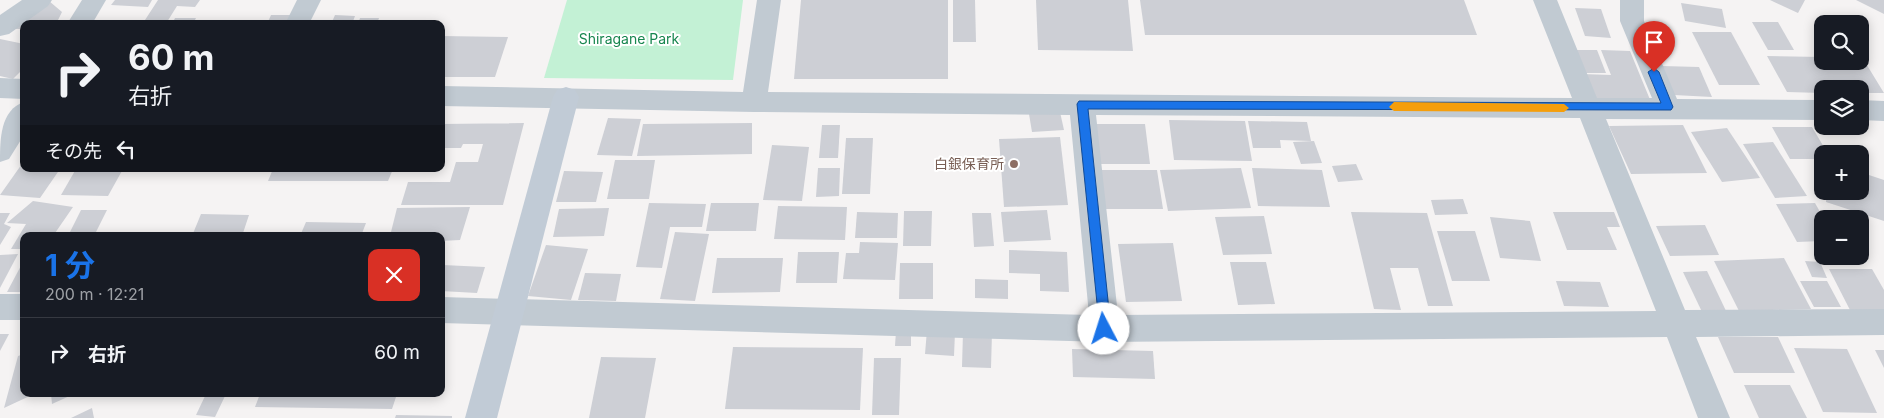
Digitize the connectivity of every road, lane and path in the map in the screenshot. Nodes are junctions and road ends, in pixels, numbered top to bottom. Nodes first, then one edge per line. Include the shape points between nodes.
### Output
1 (40, 0) edge
2 (94, 0) edge
3 (308, 0) edge
4 (769, 0) edge
5 (1546, 0) edge
6 (1632, 0) edge
7 (82, 20) edge
8 (299, 20) edge
9 (0, 27) edge
10 (0, 88) edge
11 (20, 89) edge
12 (445, 96) edge
13 (566, 98) junction
14 (754, 102) junction
15 (1082, 104) junction
16 (1668, 107) junction
17 (1590, 108) junction
18 (1814, 110) edge
19 (1869, 110) edge
20 (1884, 111) edge
21 (20, 118) edge
22 (0, 151) edge
23 (0, 307) edge
24 (20, 307) edge
25 (445, 310) edge
26 (510, 310) junction
27 (1884, 322) edge
28 (1674, 323) junction
29 (1104, 329) junction
30 (482, 418) edge
31 (1714, 418) edge

1 - 9 street
2 - 7 street
3 - 8 street
4 - 14 street
5 - 17 street
6 - 16 street via 1632,20
10 - 11 street
12 - 13 street
13 - 14 street
13 - 26 street
14 - 15 street
15 - 17 street
15 - 29 street
16 - 17 street
16 - 18 street
17 - 28 street
19 - 20 street
21 - 22 street
23 - 24 street
25 - 26 street
26 - 29 street
26 - 30 street
27 - 28 street
28 - 29 street
28 - 31 street

